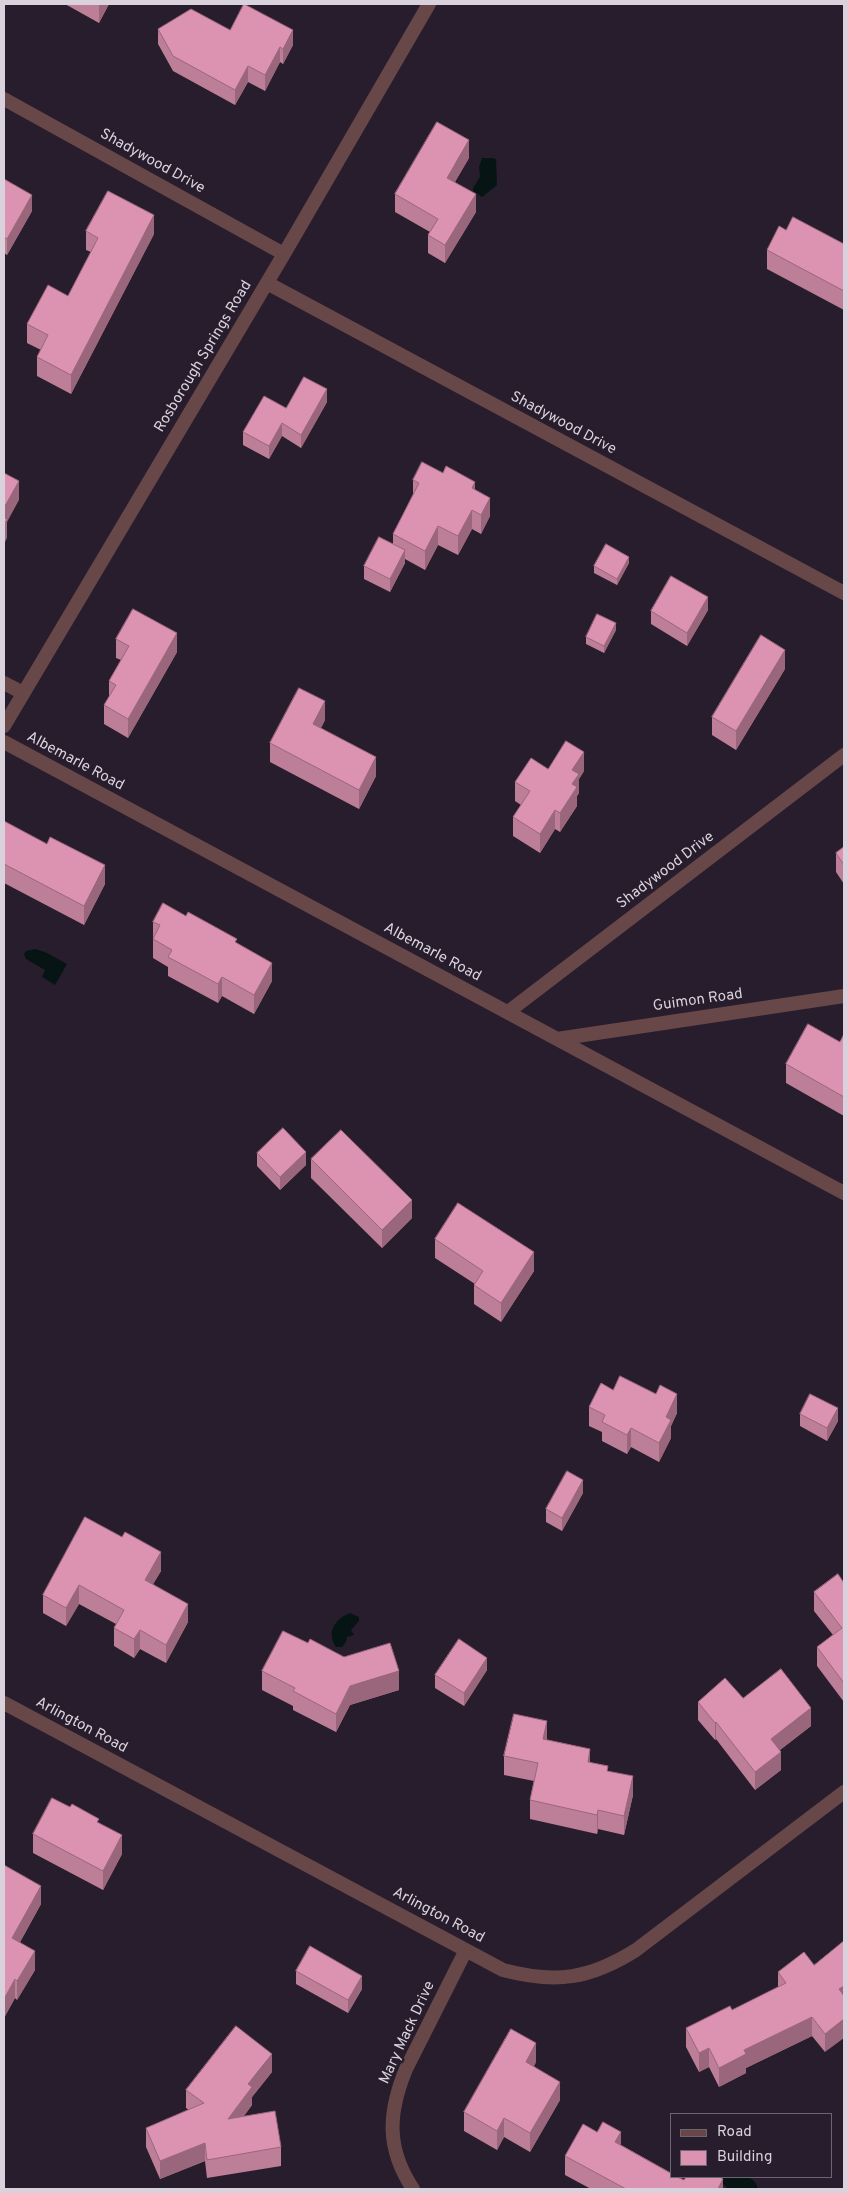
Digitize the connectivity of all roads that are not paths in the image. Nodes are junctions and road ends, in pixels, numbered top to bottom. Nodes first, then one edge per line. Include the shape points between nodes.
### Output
1 (429, 4) edge
2 (4, 99) edge
3 (284, 254) junction
4 (267, 283) junction
5 (844, 594) edge
6 (4, 683) edge
7 (23, 693) junction
8 (4, 726) edge
9 (4, 742) edge
10 (844, 755) edge
11 (844, 996) edge
12 (508, 1012) junction
13 (557, 1039) junction
14 (844, 1192) edge
15 (4, 1703) edge
16 (844, 1792) edge
17 (466, 1950) junction
18 (413, 2189) edge

1 - 3 street, Rosborough Springs Road
2 - 3 street, Shadywood Drive
3 - 4 street, Rosborough Springs Road
4 - 5 street, Shadywood Drive
4 - 7 street, Rosborough Springs Road
6 - 7 street
7 - 8 street, Rosborough Springs Road
9 - 12 street, Albemarle Road
10 - 12 street, Shadywood Drive
11 - 13 street, Guimon Road
12 - 13 street, Albemarle Road
13 - 14 street, Albemarle Road
15 - 17 street, Arlington Road
16 - 17 street, Arlington Road via 636,1950 590,1974 568,1977 524,1975 503,1970
17 - 18 street, Mary Mack Drive via 406,2069 392,2111 396,2157

